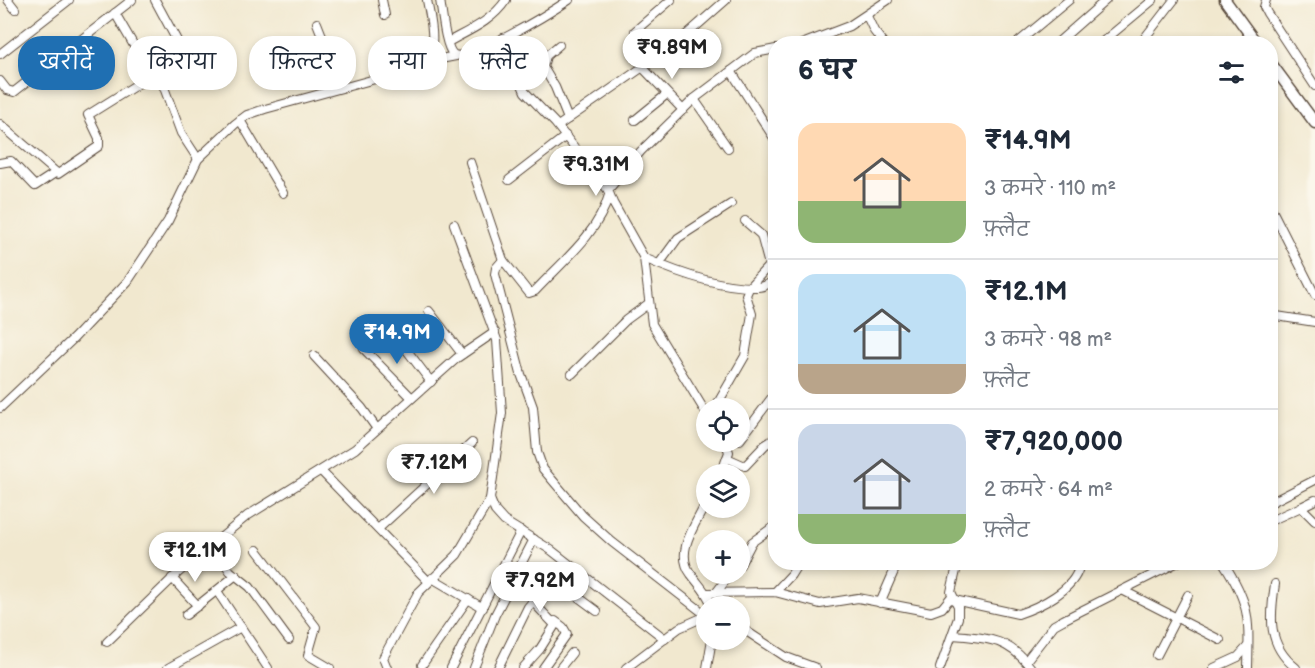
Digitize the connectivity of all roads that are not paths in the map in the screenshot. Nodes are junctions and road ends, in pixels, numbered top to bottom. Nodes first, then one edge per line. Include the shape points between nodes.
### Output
1 (8, 0) edge
2 (69, 0) edge
3 (132, 0) edge
4 (154, 0) edge
5 (382, 0) edge
6 (427, 0) edge
7 (440, 0) edge
8 (506, 0) edge
9 (569, 0) edge
10 (671, 0) edge
11 (726, 0) edge
12 (888, 0) edge
13 (1069, 0) edge
14 (1153, 0) edge
15 (1174, 0) edge
16 (1225, 0) edge
17 (1266, 0) edge
18 (1101, 2) edge
19 (15, 9) dead end
20 (115, 14) junction
21 (385, 15) dead end
22 (867, 16) junction
23 (317, 23) dead end
24 (635, 31) dead end
25 (128, 36) edge
26 (174, 36) edge
27 (322, 36) edge
28 (431, 36) edge
29 (507, 36) edge
30 (828, 36) edge
31 (878, 36) edge
32 (1026, 36) edge
33 (1065, 36) edge
34 (1110, 36) edge
35 (1146, 36) edge
36 (1248, 36) edge
37 (448, 42) junction
38 (559, 45) dead end
39 (768, 51) edge
40 (0, 54) edge
41 (459, 55) edge
42 (456, 56) junction
43 (447, 58) edge
44 (643, 68) junction
45 (731, 71) junction
46 (1278, 73) edge
47 (0, 81) edge
48 (1315, 86) edge
49 (127, 90) edge
50 (167, 90) edge
51 (332, 90) edge
52 (524, 90) edge
53 (667, 94) junction
54 (694, 99) junction
55 (683, 110) junction
56 (568, 119) junction
57 (240, 120) junction
58 (635, 120) dead end
59 (1315, 123) edge
60 (0, 124) edge
61 (558, 126) junction
62 (768, 129) edge
63 (566, 136) junction
64 (728, 148) dead end
65 (198, 159) junction
66 (470, 162) dead end
67 (0, 163) edge
68 (55, 173) junction
69 (509, 180) dead end
70 (283, 193) dead end
71 (608, 193) junction
72 (731, 204) dead end
73 (745, 220) dead end
74 (1278, 222) edge
75 (454, 224) dead end
76 (644, 258) junction
77 (503, 260) junction
78 (768, 261) edge
79 (659, 264) junction
80 (768, 266) edge
81 (768, 284) edge
82 (750, 286) junction
83 (1315, 295) edge
84 (648, 304) junction
85 (429, 311) dead end
86 (1278, 316) edge
87 (1315, 322) edge
88 (393, 332) dead end
89 (495, 332) junction
90 (364, 349) dead end
91 (462, 354) junction
92 (315, 356) dead end
93 (573, 374) dead end
94 (431, 382) junction
95 (412, 398) junction
96 (697, 398) edge
97 (721, 398) edge
98 (768, 403) edge
99 (0, 408) edge
100 (750, 426) edge
101 (377, 429) junction
102 (472, 443) dead end
103 (768, 443) edge
104 (727, 452) edge
105 (727, 458) junction
106 (725, 464) edge
107 (321, 471) junction
108 (1315, 480) edge
109 (490, 499) junction
110 (1278, 499) edge
111 (1315, 500) edge
112 (1301, 507) junction
113 (1278, 517) edge
114 (699, 518) edge
115 (1315, 521) edge
116 (378, 529) junction
117 (521, 531) junction
118 (768, 531) edge
119 (534, 539) junction
120 (212, 544) junction
121 (750, 546) edge
122 (257, 550) dead end
123 (794, 570) edge
124 (894, 570) edge
125 (957, 570) edge
126 (1078, 570) edge
127 (1163, 570) edge
128 (1227, 570) edge
129 (236, 575) junction
130 (172, 578) junction
131 (430, 580) junction
132 (723, 584) edge
133 (1275, 584) dead end
134 (217, 591) junction
135 (1124, 591) junction
136 (775, 592) junction
137 (706, 593) junction
138 (716, 593) junction
139 (1188, 595) dead end
140 (707, 596) edge
141 (953, 598) junction
142 (468, 599) junction
143 (532, 601) junction
144 (880, 603) junction
145 (198, 606) junction
146 (696, 607) edge
147 (483, 608) junction
148 (597, 611) dead end
149 (186, 615) dead end
150 (1176, 617) junction
151 (696, 619) edge
152 (555, 621) junction
153 (241, 627) junction
154 (750, 634) edge
155 (953, 635) junction
156 (665, 639) junction
157 (289, 640) dead end
158 (1220, 640) dead end
159 (107, 642) dead end
160 (1249, 645) junction
161 (710, 650) edge
162 (572, 653) dead end
163 (1157, 655) dead end
164 (422, 665) dead end
165 (1028, 665) edge
166 (168, 668) edge
167 (268, 668) edge
168 (330, 668) edge
169 (387, 668) edge
170 (451, 668) edge
171 (474, 668) edge
172 (498, 668) edge
173 (523, 668) edge
174 (543, 668) edge
175 (560, 668) edge
176 (626, 668) edge
177 (708, 668) edge
178 (816, 668) edge
179 (940, 668) edge
180 (1214, 668) edge
181 (1248, 668) edge
182 (1296, 668) edge

1 - 19 street
2 - 40 street
3 - 20 street
4 - 26 street
5 - 21 street
6 - 28 street
7 - 37 street
8 - 37 street via 488,20
9 - 29 street
10 - 24 street
11 - 44 street
12 - 22 street
13 - 32 street
14 - 34 street
15 - 35 street
16 - 36 main road
17 - 48 street via 1267,13
18 - 33 street
20 - 25 street
20 - 47 street via 14,92
22 - 30 street
22 - 31 street
23 - 27 street
37 - 42 street
38 - 56 street via 544,59 543,67
39 - 45 street via 755,53
41 - 42 street
42 - 43 street
44 - 53 street
44 - 56 street
45 - 54 street
45 - 62 street
46 - 59 main road
49 - 68 street via 88,115 99,146
50 - 65 street via 181,133
51 - 57 street
52 - 61 street
53 - 55 street
53 - 58 street
54 - 55 street
54 - 64 street
55 - 71 street via 641,152
56 - 61 street
57 - 65 street
57 - 70 street
60 - 68 street
61 - 63 street
63 - 69 street
63 - 71 street
65 - 99 street via 168,221 128,281
66 - 77 street
67 - 68 street via 11,161 35,186
71 - 76 street
71 - 77 street via 598,222 533,293 526,292
72 - 79 street via 678,238
73 - 78 street via 761,235
74 - 83 street
75 - 89 street
76 - 79 street
76 - 84 street
77 - 146 street via 495,274 533,407 537,452 543,469 612,542
79 - 82 street via 687,275
80 - 82 street
81 - 82 street
82 - 97 street via 746,296 752,318 745,356
84 - 93 street via 626,320
84 - 96 street via 652,324
85 - 91 street
86 - 87 street
88 - 94 street
89 - 91 street
89 - 109 street via 502,412
90 - 95 street
91 - 94 street
92 - 101 street
94 - 95 street
95 - 101 street
98 - 100 street
101 - 107 street
102 - 116 street
103 - 105 street via 748,465
104 - 105 street
105 - 106 street
107 - 116 street
107 - 120 street via 247,516
108 - 110 street
109 - 117 street via 504,522
109 - 131 street via 458,555
111 - 112 street
112 - 113 street
112 - 115 street
114 - 137 street via 684,555 689,572
116 - 131 street
117 - 119 street
117 - 147 street
118 - 121 street
119 - 156 street
119 - 171 street via 495,615
120 - 129 street
120 - 130 street
122 - 168 street via 316,627 308,656
123 - 136 street
124 - 144 street
125 - 141 street
126 - 141 street via 1071,582 1052,597 1023,612 1007,613
127 - 135 street
128 - 160 street via 1246,605
129 - 134 street
129 - 157 street
130 - 145 street
130 - 159 street
131 - 142 street
131 - 169 street via 410,604 386,650 383,662
132 - 138 street
133 - 182 street via 1272,635 1280,652
134 - 145 street
134 - 153 street
135 - 150 street
135 - 165 street via 1054,625
136 - 138 street
136 - 144 street via 820,604 853,598
137 - 138 street
137 - 140 street
139 - 150 street
141 - 144 street via 931,612
141 - 155 street via 959,612
142 - 147 street
142 - 164 street
143 - 148 street via 555,580
143 - 152 street
143 - 172 street
145 - 149 street
147 - 170 street
150 - 158 street
150 - 163 street
151 - 156 street
152 - 173 street via 552,633
152 - 174 street via 567,634
153 - 166 street
153 - 167 street
154 - 178 street via 786,657
155 - 165 street via 999,641 1015,649
155 - 179 street
156 - 176 street
160 - 180 street via 1238,657
160 - 181 street
161 - 177 street
162 - 175 street

